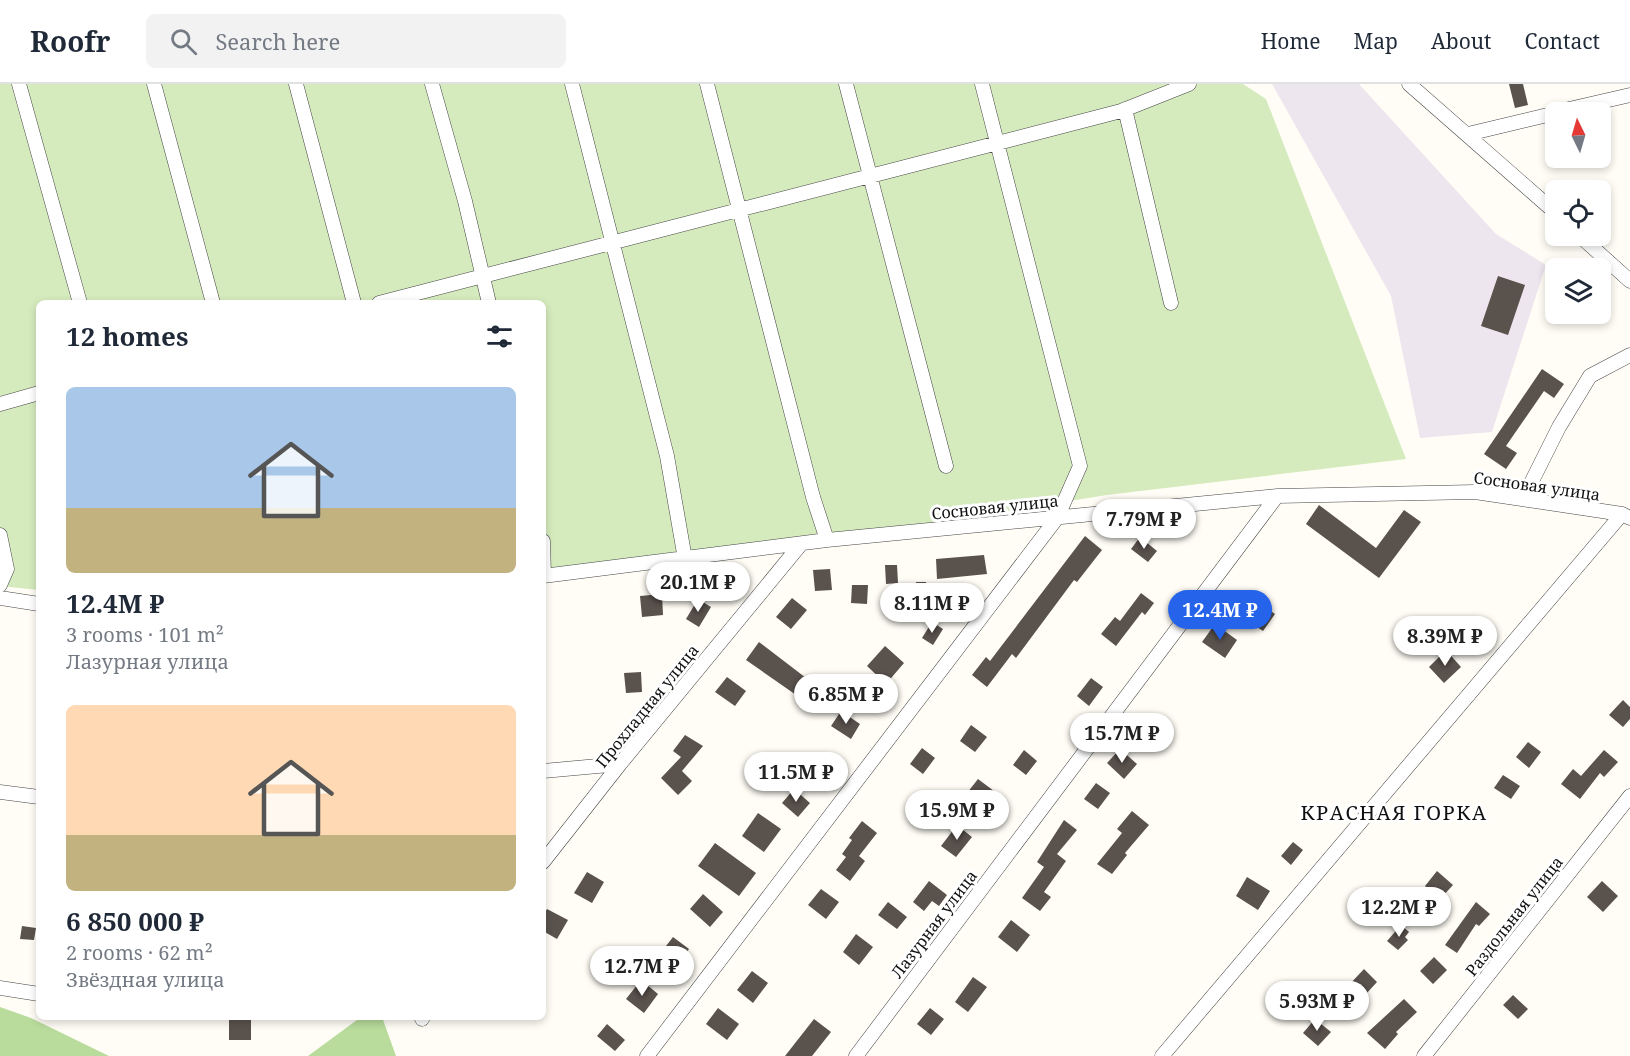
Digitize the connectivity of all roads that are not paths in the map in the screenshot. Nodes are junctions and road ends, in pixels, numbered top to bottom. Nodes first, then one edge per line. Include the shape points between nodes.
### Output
1 (19, 84) edge
2 (154, 84) edge
3 (296, 84) edge
4 (432, 84) edge
5 (572, 84) edge
6 (707, 84) edge
7 (846, 84) edge
8 (982, 84) edge
9 (1189, 84) edge
10 (1408, 84) edge
11 (1630, 95) edge
12 (1601, 102) edge
13 (1125, 109) junction
14 (1545, 116) edge
15 (1468, 134) junction
16 (999, 143) junction
17 (870, 177) junction
18 (1545, 203) edge
19 (740, 210) junction
20 (611, 243) junction
21 (1591, 246) edge
22 (482, 276) junction
23 (1630, 281) edge
24 (79, 300) edge
25 (212, 300) edge
26 (353, 300) edge
27 (390, 300) edge
28 (488, 300) edge
29 (1171, 303) dead end
30 (1630, 355) edge
31 (36, 394) edge
32 (0, 404) edge
33 (946, 466) dead end
34 (1277, 496) junction
35 (1523, 499) junction
36 (1626, 516) edge
37 (1058, 518) junction
38 (0, 536) edge
39 (827, 540) junction
40 (801, 544) junction
41 (685, 559) junction
42 (546, 576) edge
43 (0, 585) edge
44 (0, 598) edge
45 (36, 604) edge
46 (620, 764) junction
47 (546, 771) edge
48 (0, 792) edge
49 (36, 796) edge
50 (1630, 796) edge
51 (546, 858) edge
52 (0, 988) edge
53 (36, 994) edge
54 (647, 1056) edge
55 (856, 1056) edge
56 (1162, 1056) edge
57 (1424, 1056) edge

1 - 24 street
2 - 25 street
3 - 26 street
4 - 22 street
5 - 20 street
6 - 19 street
7 - 17 street
8 - 16 street
9 - 13 street
10 - 15 street
11 - 12 street
13 - 16 street
13 - 29 street
14 - 15 street
15 - 18 street
16 - 17 street
16 - 37 street via 1080,466
17 - 19 street
17 - 33 street
19 - 20 street
19 - 39 street
20 - 22 street
20 - 41 street via 667,456
21 - 23 street
22 - 27 street
22 - 28 street
30 - 35 street via 1590,376
31 - 32 street
34 - 35 street, Сосновая улица via 1475,492
34 - 37 street, Сосновая улица
34 - 55 street, Лазурная улица
35 - 36 street, Сосновая улица
36 - 56 street
37 - 39 street, Сосновая улица
37 - 54 street
38 - 43 street via 7,570
39 - 40 street, Сосновая улица
40 - 41 street, Сосновая улица
40 - 46 street, Прохладная улица
41 - 42 street, Сосновая улица
44 - 45 street
46 - 47 street
46 - 51 street, Прохладная улица
48 - 49 street
50 - 57 street, Раздольная улица
52 - 53 street

